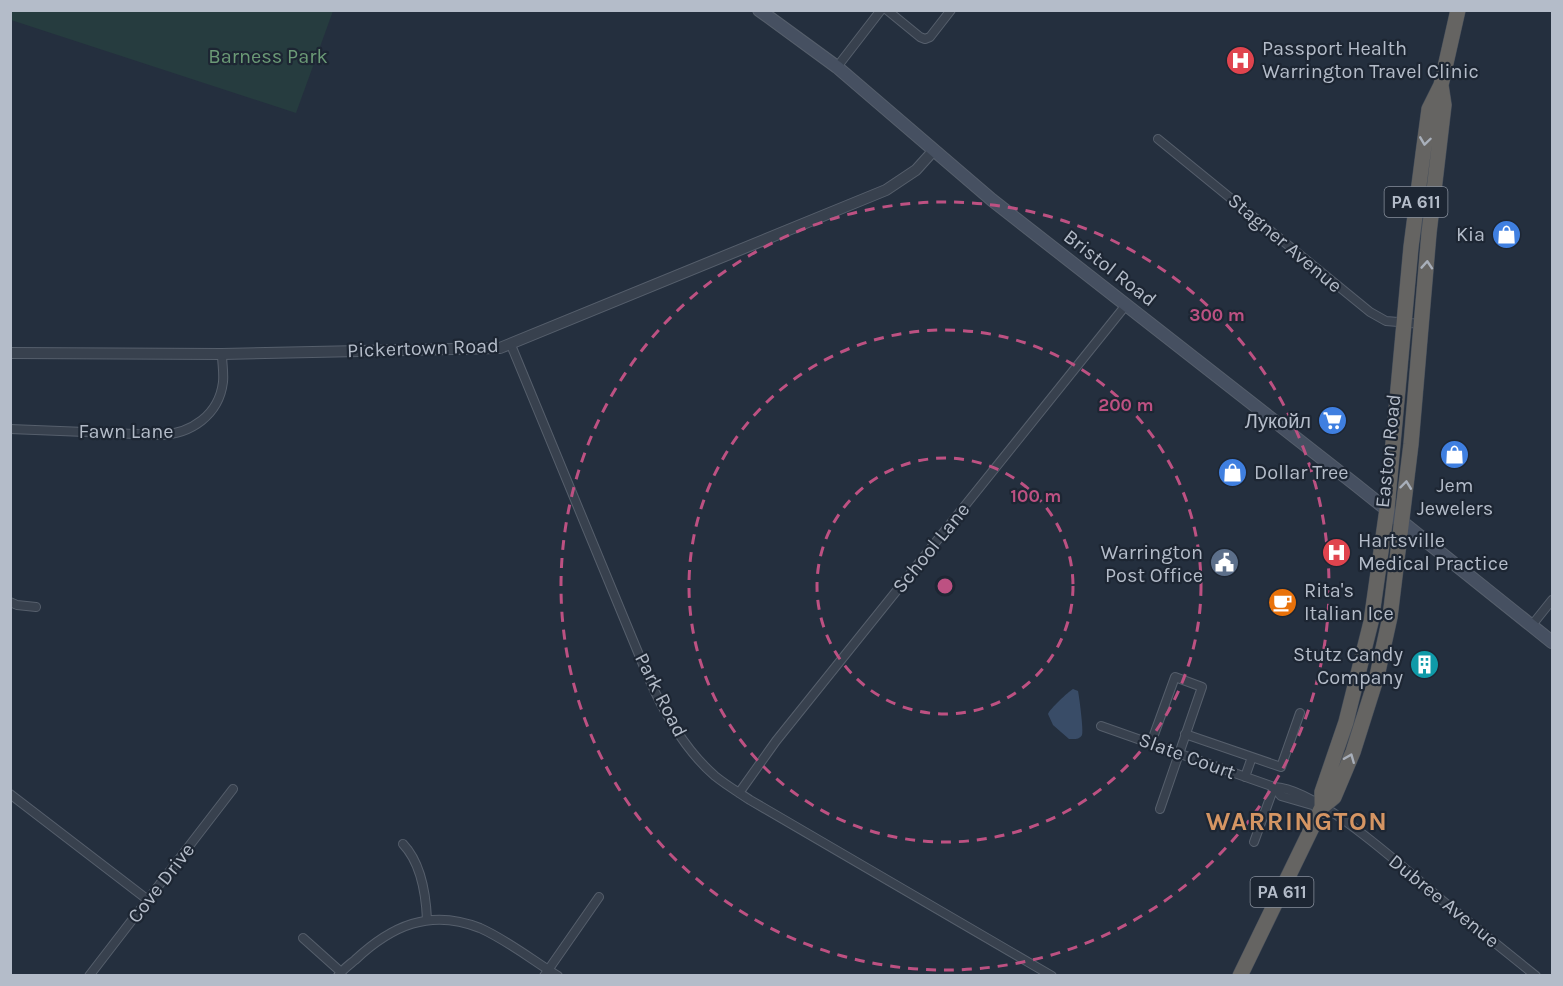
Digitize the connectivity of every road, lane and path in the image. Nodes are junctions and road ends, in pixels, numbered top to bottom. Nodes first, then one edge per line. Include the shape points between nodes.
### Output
1 (759, 10) edge
2 (881, 10) edge
3 (887, 10) edge
4 (951, 10) edge
5 (1458, 10) edge
6 (837, 67) junction
7 (1441, 85) junction
8 (1158, 139) dead end
9 (934, 150) junction
10 (1126, 305) junction
11 (1404, 322) junction
12 (1422, 324) junction
13 (512, 345) junction
14 (10, 352) edge
15 (222, 354) junction
16 (10, 429) edge
17 (1386, 509) junction
18 (1402, 521) junction
19 (1552, 600) edge
20 (10, 602) edge
21 (36, 607) dead end
22 (1532, 625) junction
23 (1552, 642) edge
24 (1300, 713) dead end
25 (1101, 726) dead end
26 (1185, 734) junction
27 (1151, 743) junction
28 (1178, 753) junction
29 (1252, 757) junction
30 (1245, 777) junction
31 (1274, 787) junction
32 (233, 789) dead end
33 (739, 793) junction
34 (10, 794) edge
35 (1322, 807) junction
36 (1160, 809) dead end
37 (1254, 842) dead end
38 (403, 844) dead end
39 (599, 897) dead end
40 (148, 900) junction
41 (427, 920) junction
42 (303, 938) dead end
43 (546, 973) edge
44 (339, 974) edge
45 (89, 975) edge
46 (558, 975) edge
47 (1052, 975) edge
48 (1240, 975) edge
49 (1536, 975) edge

1 - 6 main road, Bristol Road
2 - 6 street
3 - 4 street via 925,39
5 - 7 highway, Easton Road / PA 611
6 - 9 main road, Bristol Road
7 -> 11 highway, Easton Road / PA 611 via 1428,120
12 -> 7 highway, Easton Road / PA 611 via 1444,105
8 - 11 street, Stagner Avenue via 1370,312 1386,321
9 - 10 main road, Bristol Road
9 - 13 street, Pickertown Road via 916,170 886,190
10 - 17 main road, Bristol Road
10 - 33 street, School Lane via 783,732
11 - 12 street, Stagner Avenue
11 - 17 highway, Easton Road / PA 611
18 -> 12 highway, Easton Road / PA 611
13 - 15 street, Pickertown Road
13 - 33 street, Park Road via 661,705 705,767
14 - 15 street, Pickertown Road
15 - 16 street, Fawn Lane via 223,380 218,400 202,421 182,432 160,435
17 - 18 main road, Bristol Road
17 - 35 highway, Easton Road / PA 611 via 1364,658 1322,792
18 - 22 main road, Bristol Road
35 -> 18 highway, Easton Road / PA 611 via 1334,797 1351,757 1377,676 1390,617
19 - 22 street
20 - 21 street
22 - 23 main road, Bristol Road
24 - 29 street via 1281,767
25 - 27 street, Slate Court
26 - 27 street via 1202,687 1175,677
26 - 28 street
26 - 29 street
27 - 28 street, Slate Court
28 - 30 street, Slate Court
28 - 36 street
29 - 30 street
30 - 31 street, Slate Court
31 - 35 street, Slate Court via 1281,796
31 - 37 street
32 - 40 street, Cove Drive
33 - 47 street, Park Road
34 - 40 street
35 - 48 highway, Easton Road / PA 611
35 - 49 street, Dubree Avenue
38 - 41 street via 419,873
39 - 43 street
40 - 45 street, Cove Drive
41 - 43 street via 478,927
41 - 44 street via 381,937
42 - 44 street
43 - 46 street

